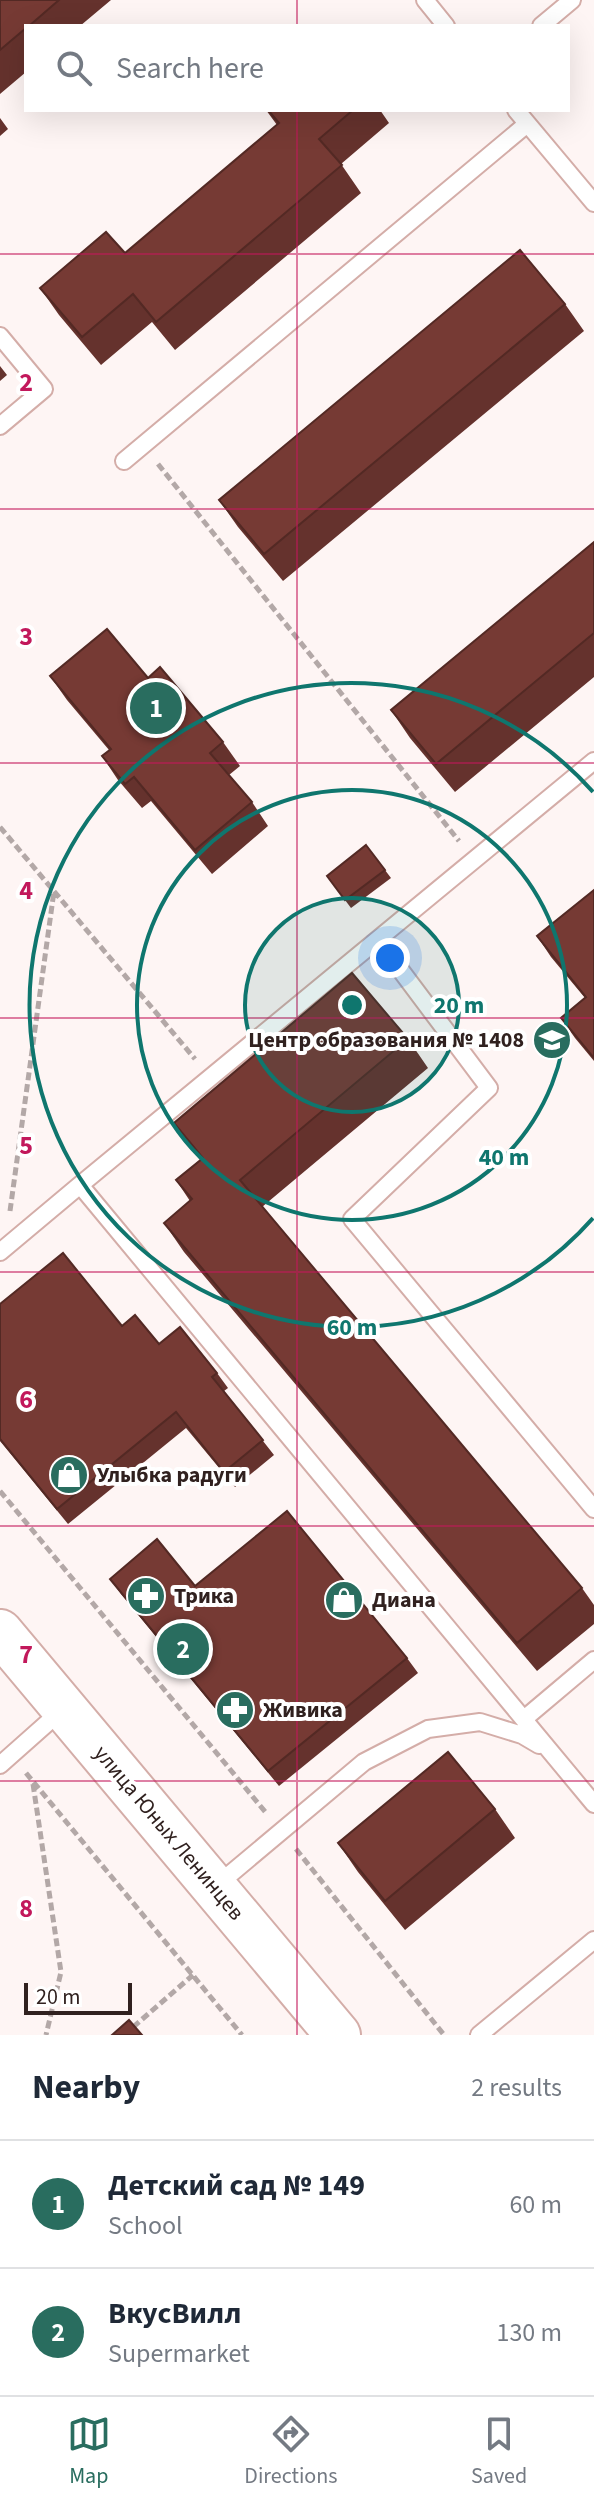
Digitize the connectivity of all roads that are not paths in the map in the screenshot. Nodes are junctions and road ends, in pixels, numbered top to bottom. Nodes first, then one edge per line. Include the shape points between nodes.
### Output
1 (425, 0) edge
2 (572, 0) edge
3 (444, 24) edge
4 (543, 24) edge
5 (521, 117) edge
6 (594, 203) edge
7 (0, 336) edge
8 (0, 426) edge
9 (124, 461) dead end
10 (594, 761) edge
11 (378, 940) junction
12 (80, 1185) junction
13 (2, 1250) edge
14 (594, 1509) edge
15 (0, 1632) edge
16 (594, 1660) edge
17 (64, 1709) junction
18 (524, 1719) junction
19 (551, 1752) junction
20 (6, 1760) edge
21 (594, 1804) edge
22 (215, 1887) junction
23 (594, 1940) edge
24 (338, 2035) edge
25 (479, 2035) edge

1 - 3 lane
2 - 4 lane
5 - 6 lane
5 - 9 lane
7 - 8 lane via 44,389
10 - 11 lane
11 - 12 lane
11 - 14 lane via 489,1088 352,1219
12 - 13 lane
12 - 18 lane
15 - 17 main road, улица Юных Ленинцев
16 - 18 lane
17 - 20 lane
17 - 22 main road, улица Юных Ленинцев
18 - 19 lane
19 - 21 lane
19 - 22 lane via 522,1735 480,1722 428,1729 364,1762
22 - 24 main road, улица Юных Ленинцев
23 - 25 lane

